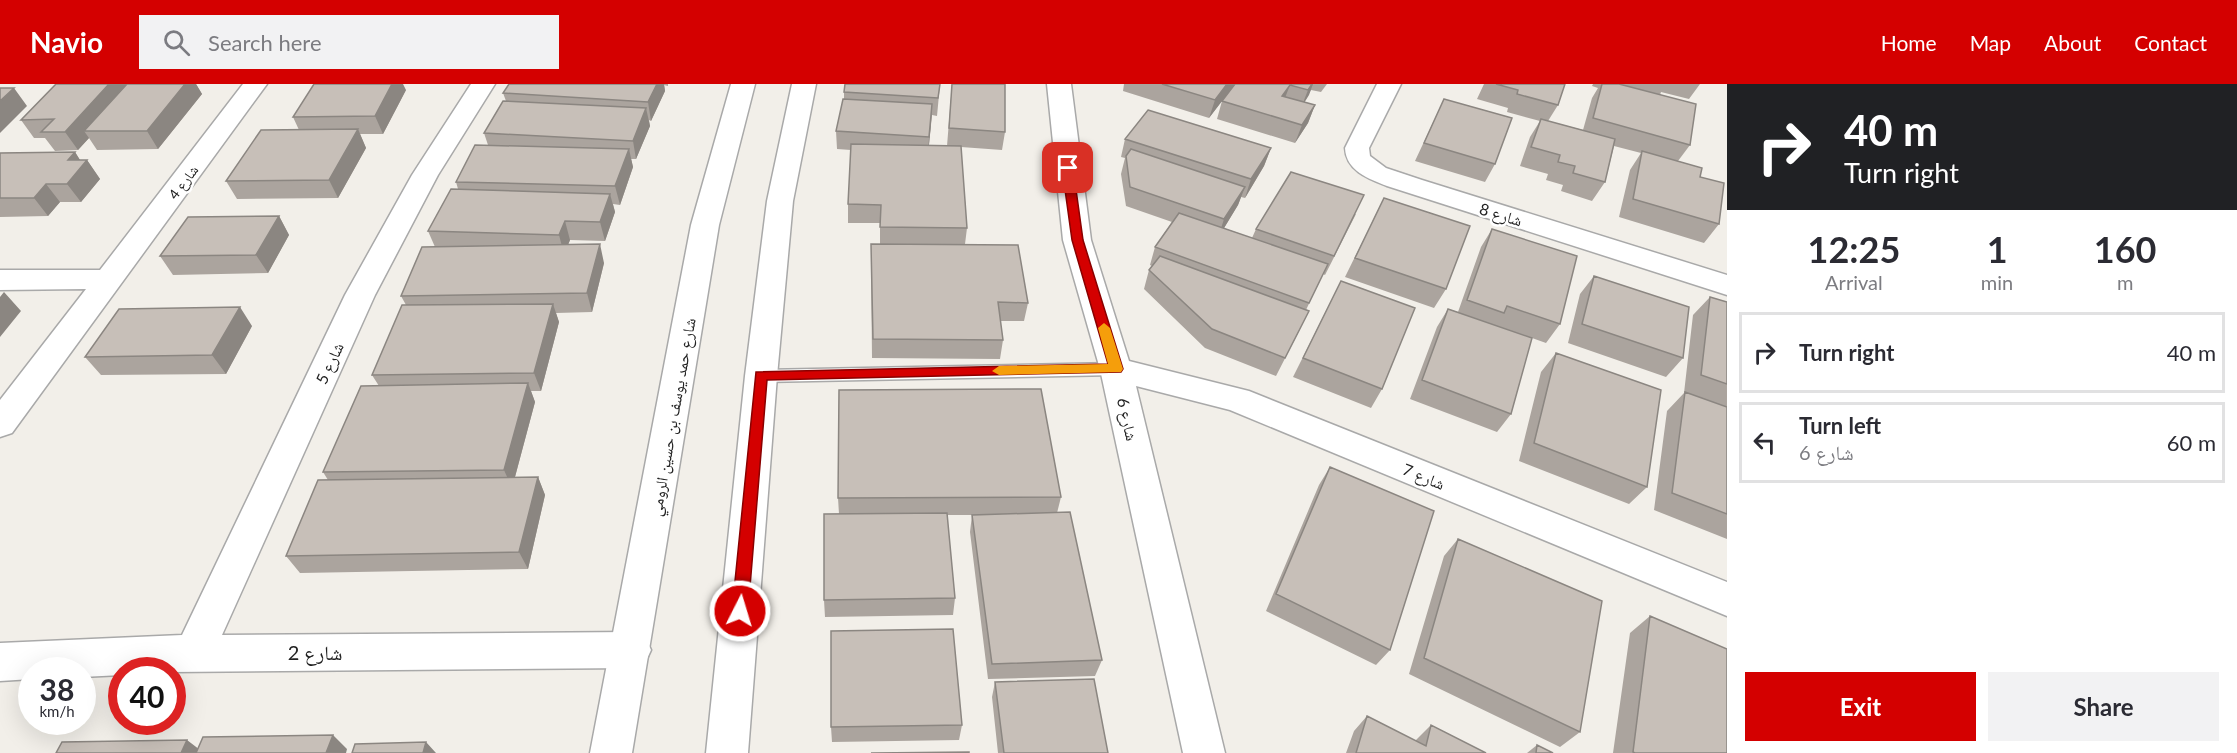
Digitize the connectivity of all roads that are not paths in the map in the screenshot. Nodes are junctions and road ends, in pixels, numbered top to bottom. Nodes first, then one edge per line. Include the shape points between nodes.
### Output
1 (255, 84) edge
2 (483, 84) edge
3 (743, 84) edge
4 (804, 84) edge
5 (1059, 84) edge
6 (1389, 84) edge
7 (110, 279) junction
8 (0, 280) edge
9 (1727, 285) edge
10 (1116, 369) junction
11 (761, 375) junction
12 (0, 424) edge
13 (1727, 599) edge
14 (631, 650) junction
15 (194, 653) junction
16 (0, 662) edge
17 (610, 753) edge
18 (727, 753) edge
19 (1204, 753) edge

1 - 7 street, شارع 4
2 - 15 street, شارع 5 via 425,176 360,295
3 - 14 street, شارع حمد يوسف بن حسين الرومي via 705,225
4 - 11 street via 780,201
5 - 10 street, شارع 6 via 1077,240
6 - 9 street, شارع 8 via 1357,148 1360,162 1371,170
7 - 8 street
7 - 12 street, شارع 4
10 - 11 lane
10 - 13 street, شارع 7 via 1238,400
10 - 19 street, شارع 6
11 - 18 street
14 - 15 street, شارع 2
14 - 17 street, شارع حمد يوسف بن حسين الرومي
15 - 16 street, شارع 2

